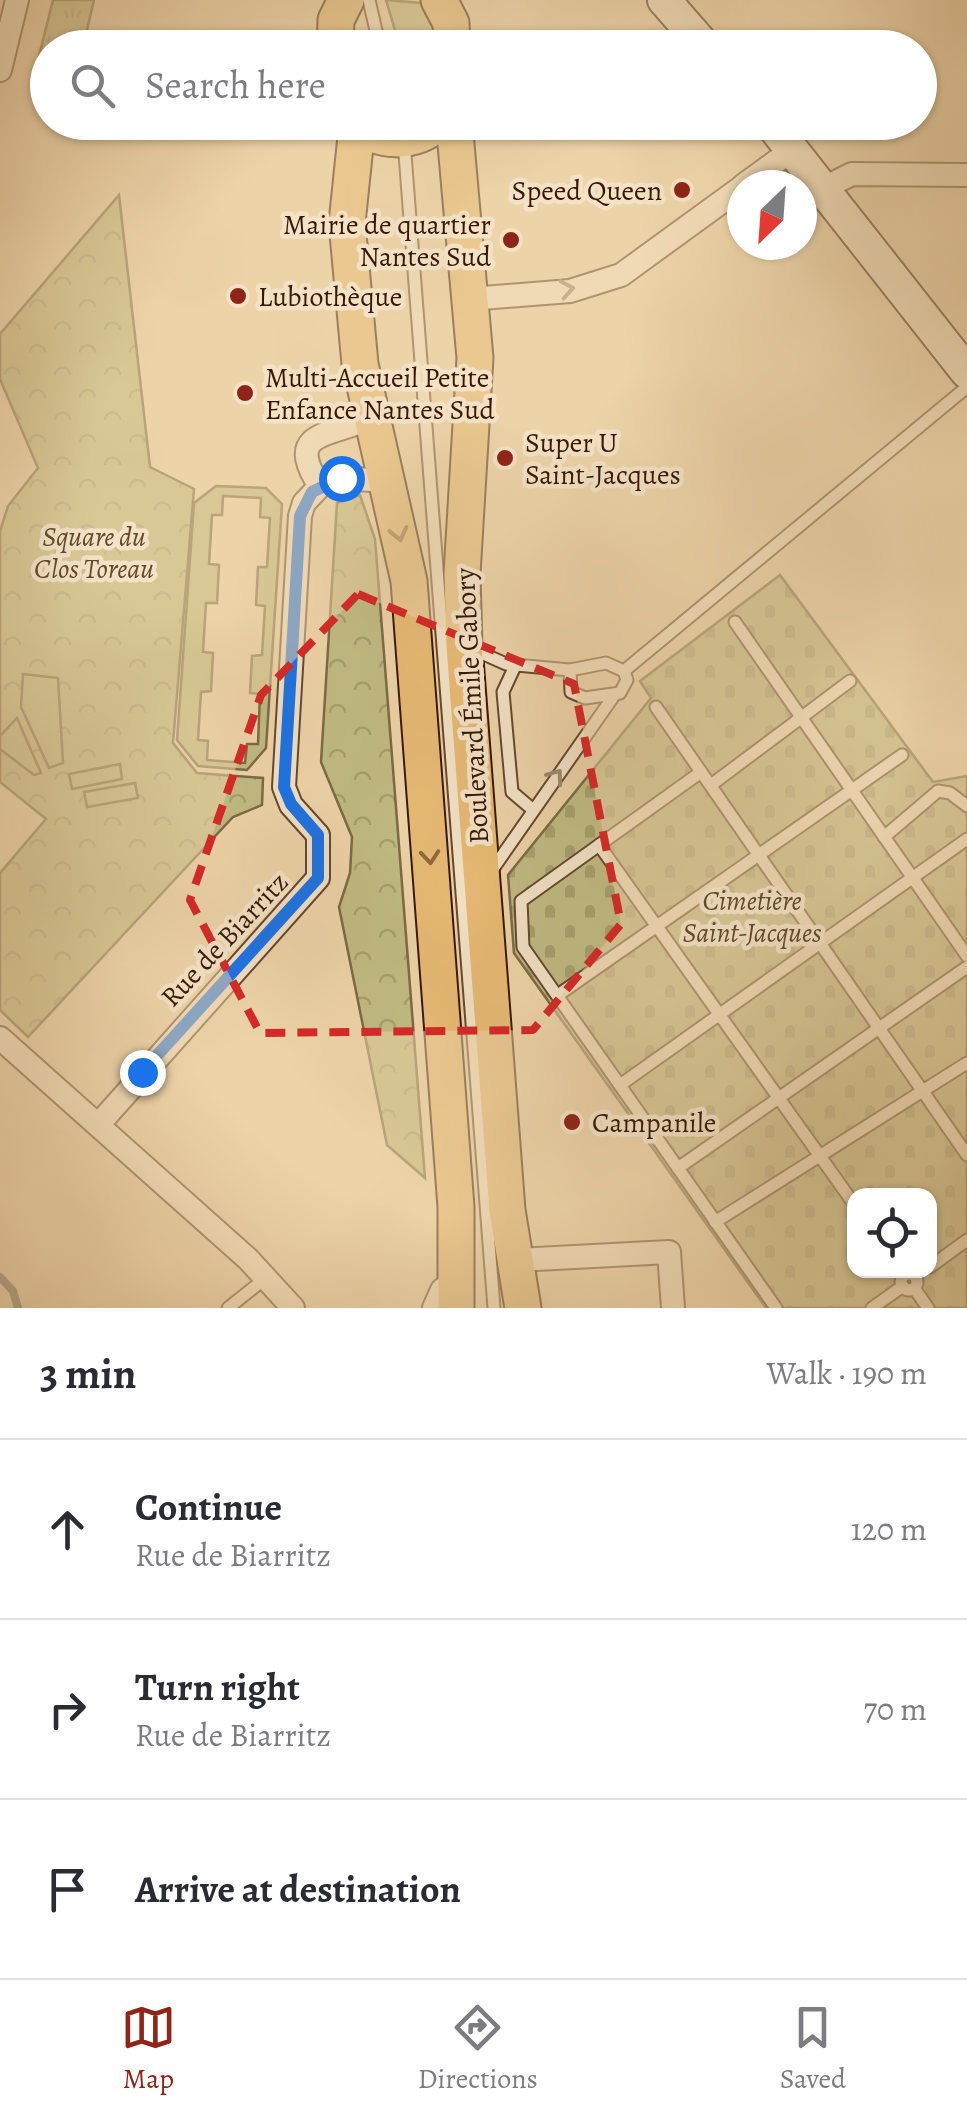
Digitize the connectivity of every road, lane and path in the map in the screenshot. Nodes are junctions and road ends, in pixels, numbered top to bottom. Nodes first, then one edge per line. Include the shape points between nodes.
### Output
1 (17, 0) edge
2 (439, 0) edge
3 (664, 0) edge
4 (685, 0) edge
5 (344, 12) edge
6 (362, 30) edge
7 (451, 30) edge
8 (690, 30) edge
9 (706, 30) edge
10 (0, 70) edge
11 (353, 140) edge
12 (403, 140) edge
13 (456, 140) edge
14 (784, 140) edge
15 (792, 150) junction
16 (765, 170) edge
17 (967, 175) edge
18 (822, 189) junction
19 (727, 198) edge
20 (470, 300) junction
21 (967, 372) edge
22 (967, 386) edge
23 (373, 416) junction
24 (386, 481) junction
25 (320, 486) junction
26 (735, 622) dead end
27 (464, 646) junction
28 (515, 666) junction
29 (570, 670) junction
30 (624, 670) junction
31 (850, 681) dead end
32 (613, 697) junction
33 (656, 706) dead end
34 (801, 718) junction
35 (902, 755) dead end
36 (702, 772) junction
37 (711, 785) junction
38 (852, 790) junction
39 (967, 806) edge
40 (532, 809) junction
41 (884, 837) junction
42 (967, 839) edge
43 (599, 845) junction
44 (758, 855) junction
45 (912, 876) junction
46 (481, 884) junction
47 (656, 927) junction
48 (818, 944) junction
49 (967, 956) edge
50 (967, 966) edge
51 (558, 996) junction
52 (719, 1015) junction
53 (878, 1029) junction
54 (0, 1038) edge
55 (967, 1063) edge
56 (620, 1085) junction
57 (923, 1091) junction
58 (779, 1098) junction
59 (98, 1125) junction
60 (820, 1155) junction
61 (967, 1155) edge
62 (678, 1168) junction
63 (847, 1194) edge
64 (715, 1222) junction
65 (967, 1240) edge
66 (937, 1260) edge
67 (267, 1277) junction
68 (910, 1278) edge
69 (914, 1278) edge
70 (510, 1287) edge
71 (456, 1294) edge
72 (228, 1308) edge
73 (293, 1308) edge
74 (434, 1308) edge
75 (672, 1308) edge
76 (776, 1308) edge
77 (872, 1308) edge
78 (928, 1308) edge

1 - 10 street
2 - 7 main road
3 - 8 main road
4 - 9 main road
5 - 6 lane
11 - 23 main road, Boulevard Émile Gabory via 347,223 360,364
12 - 70 lane
13 - 20 main road, Boulevard Émile Gabory
14 - 15 main road
15 - 16 street
15 - 18 main road
17 - 18 street via 852,174
18 - 21 main road
20 -> 19 street via 570,290 621,275
20 - 27 main road, Boulevard Émile Gabory via 474,358
22 - 30 lane
23 - 24 main road, Boulevard Émile Gabory
23 - 25 street via 314,438 306,459
24 - 25 street via 341,478
24 -> 71 main road, Boulevard Émile Gabory via 409,581 455,1188
25 - 59 street, Rue de Biarritz via 300,516 284,787 318,835 318,878
26 - 34 lane
27 - 28 lane
27 - 46 main road, Boulevard Émile Gabory
28 - 29 lane
28 - 40 lane via 504,692 512,792
29 - 30 lane via 606,663
29 - 32 lane via 571,692
30 - 32 lane via 625,688
31 - 34 lane
40 -> 32 lane
33 - 36 lane
34 - 37 lane
34 - 38 lane
35 - 38 lane
36 - 37 lane
36 - 43 lane
37 - 44 lane
38 - 41 lane
38 - 44 lane
39 - 41 lane via 938,792
40 - 46 lane
41 - 45 lane
42 - 45 lane
43 - 47 lane
43 - 51 lane via 522,901 524,947
44 - 47 lane
44 - 48 lane
45 - 48 lane
45 - 49 lane
46 - 70 main road, Boulevard Émile Gabory
47 - 51 lane
47 - 52 lane
48 - 52 lane
48 - 53 lane
50 - 53 lane
51 - 56 lane
52 - 56 lane
52 - 58 lane
53 - 57 lane
53 - 58 lane
54 - 59 street
55 - 57 lane
56 - 62 lane
57 - 60 lane
57 - 61 lane
58 - 60 lane
58 - 62 lane
59 - 67 street
60 - 63 lane
60 - 64 lane
62 - 64 lane
64 - 76 lane
65 - 66 lane
67 - 72 lane
67 - 73 street
68 - 77 lane
69 - 78 lane
70 - 71 main road
70 - 75 street via 669,1252
71 - 74 street via 442,1290

